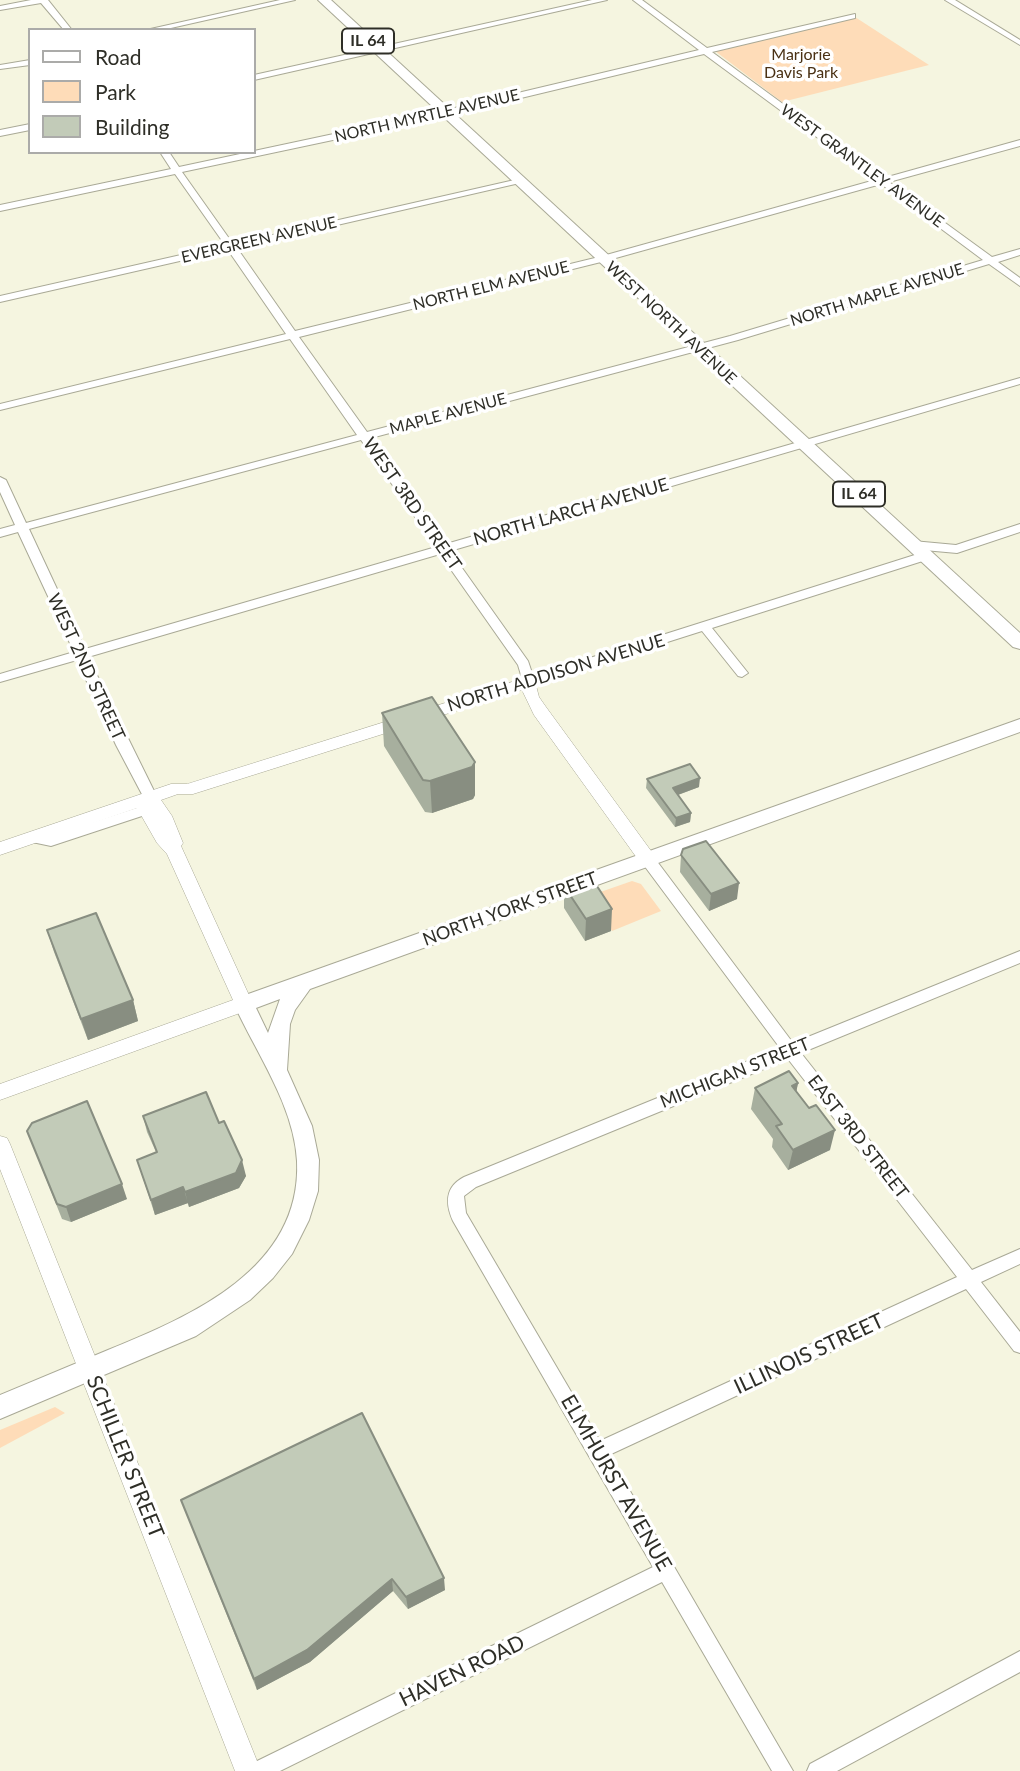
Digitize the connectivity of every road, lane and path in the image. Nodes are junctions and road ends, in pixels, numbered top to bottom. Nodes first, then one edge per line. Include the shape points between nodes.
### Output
1 (43, 0) edge
2 (291, 0) edge
3 (324, 0) edge
4 (603, 0) edge
5 (637, 0) edge
6 (949, 0) edge
7 (0, 8) edge
8 (852, 16) dead end
9 (66, 28) edge
10 (158, 28) edge
11 (1020, 43) edge
12 (705, 50) junction
13 (378, 51) junction
14 (28, 62) edge
15 (0, 67) edge
16 (256, 78) edge
17 (446, 113) junction
18 (28, 127) edge
19 (0, 133) edge
20 (1020, 143) edge
21 (256, 153) edge
22 (165, 154) edge
23 (251, 154) edge
24 (175, 170) junction
25 (882, 181) junction
26 (519, 182) junction
27 (0, 208) edge
28 (230, 247) junction
29 (1020, 253) edge
30 (602, 259) junction
31 (991, 261) junction
32 (1020, 282) edge
33 (0, 299) edge
34 (293, 335) junction
35 (734, 338) joint
36 (698, 348) junction
37 (1020, 381) edge
38 (0, 407) edge
39 (364, 436) junction
40 (804, 444) junction
41 (0, 480) edge
42 (22, 527) junction
43 (1020, 528) edge
44 (0, 533) edge
45 (443, 549) junction
46 (957, 549) junction
47 (919, 550) junction
48 (943, 572) junction
49 (705, 627) junction
50 (1020, 643) edge
51 (80, 654) junction
52 (742, 673) dead end
53 (0, 677) edge
54 (528, 682) junction
55 (1020, 724) edge
56 (149, 803) junction
57 (0, 849) edge
58 (648, 860) junction
59 (1020, 957) edge
60 (302, 983) junction
61 (244, 1004) junction
62 (790, 1051) junction
63 (278, 1076) junction
64 (0, 1092) edge
65 (0, 1144) edge
66 (455, 1194) joint
67 (1020, 1256) edge
68 (969, 1280) junction
69 (1020, 1345) edge
70 (90, 1369) junction
71 (0, 1407) edge
72 (598, 1451) junction
73 (667, 1570) junction
74 (1020, 1661) edge
75 (248, 1771) edge
76 (258, 1771) edge
77 (783, 1771) edge
78 (817, 1771) edge

1 - 7 street
1 - 9 street
2 - 10 street
3 - 13 main road, WEST NORTH AVENUE / IL 64
4 - 13 street
5 - 12 street, WEST GRANTLEY AVENUE
6 - 11 street
8 - 12 street, NORTH MYRTLE AVENUE
12 - 17 street, NORTH MYRTLE AVENUE
12 - 25 street, WEST GRANTLEY AVENUE
13 - 16 street
13 - 17 main road, WEST NORTH AVENUE / IL 64
14 - 15 street
17 - 21 street, NORTH MYRTLE AVENUE
17 - 26 main road, WEST NORTH AVENUE / IL 64
18 - 19 street
20 - 25 street, NORTH ELM AVENUE
22 - 24 street, WEST 3RD STREET
23 - 24 street, NORTH MYRTLE AVENUE
24 - 27 street, NORTH MYRTLE AVENUE
24 - 28 street, WEST 3RD STREET
25 - 30 street, NORTH ELM AVENUE
25 - 31 street, WEST GRANTLEY AVENUE
26 - 28 street, EVERGREEN AVENUE
26 - 30 main road, WEST NORTH AVENUE / IL 64
28 - 33 street, EVERGREEN AVENUE
28 - 34 street, WEST 3RD STREET
29 - 31 street, NORTH MAPLE AVENUE
30 - 34 street, NORTH ELM AVENUE
30 - 36 main road, WEST NORTH AVENUE / IL 64
31 - 32 street, WEST GRANTLEY AVENUE
31 - 35 street, NORTH MAPLE AVENUE
34 - 38 street, NORTH ELM AVENUE
34 - 39 street, WEST 3RD STREET
35 - 36 street, MAPLE AVENUE
36 - 39 street, MAPLE AVENUE
36 - 40 main road, WEST NORTH AVENUE / IL 64
37 - 40 street, NORTH LARCH AVENUE
39 - 42 street, MAPLE AVENUE
39 - 45 street, WEST 3RD STREET
40 - 45 street, NORTH LARCH AVENUE
40 - 47 main road, WEST NORTH AVENUE / IL 64
41 - 42 street, WEST 2ND STREET
42 - 44 street, MAPLE AVENUE
42 - 51 street, WEST 2ND STREET
43 - 46 street, NORTH ADDISON AVENUE
45 - 51 street, NORTH LARCH AVENUE
45 - 54 street, WEST 3RD STREET via 524,664
46 - 47 street, NORTH ADDISON AVENUE
46 - 48 street
47 - 48 main road, WEST NORTH AVENUE / IL 64
47 - 49 street, NORTH ADDISON AVENUE
48 - 50 main road, WEST NORTH AVENUE / IL 64
49 - 52 street
49 - 54 street, NORTH ADDISON AVENUE
51 - 53 street, NORTH LARCH AVENUE
51 - 56 street, WEST 2ND STREET
54 - 56 street, NORTH ADDISON AVENUE via 187,790 181,797
54 - 58 street, WEST 3RD STREET via 531,697
55 - 58 main road, NORTH YORK STREET
56 - 57 street, NORTH ADDISON AVENUE via 44,840
56 - 61 street, WEST 2ND STREET
58 - 60 main road, NORTH YORK STREET
58 - 62 street, EAST 3RD STREET
59 - 62 street, MICHIGAN STREET
60 - 61 main road, NORTH YORK STREET
60 - 63 main road via 283,1007 277,1034
61 - 63 main road
61 - 64 street, NORTH YORK STREET
62 - 66 street, MICHIGAN STREET via 470,1182
62 - 68 street, EAST 3RD STREET
63 - 70 main road via 301,1127 307,1172 302,1209 282,1251 247,1290 213,1314
65 - 70 street, SCHILLER STREET
66 - 72 street, ELMHURST AVENUE via 459,1216
67 - 68 street, ILLINOIS STREET
68 - 69 street, EAST 3RD STREET
68 - 72 street, ILLINOIS STREET
70 - 71 main road
70 - 75 street, SCHILLER STREET
72 - 73 street, ELMHURST AVENUE
73 - 76 street, HAVEN ROAD
73 - 77 street, ELMHURST AVENUE
74 - 78 street

